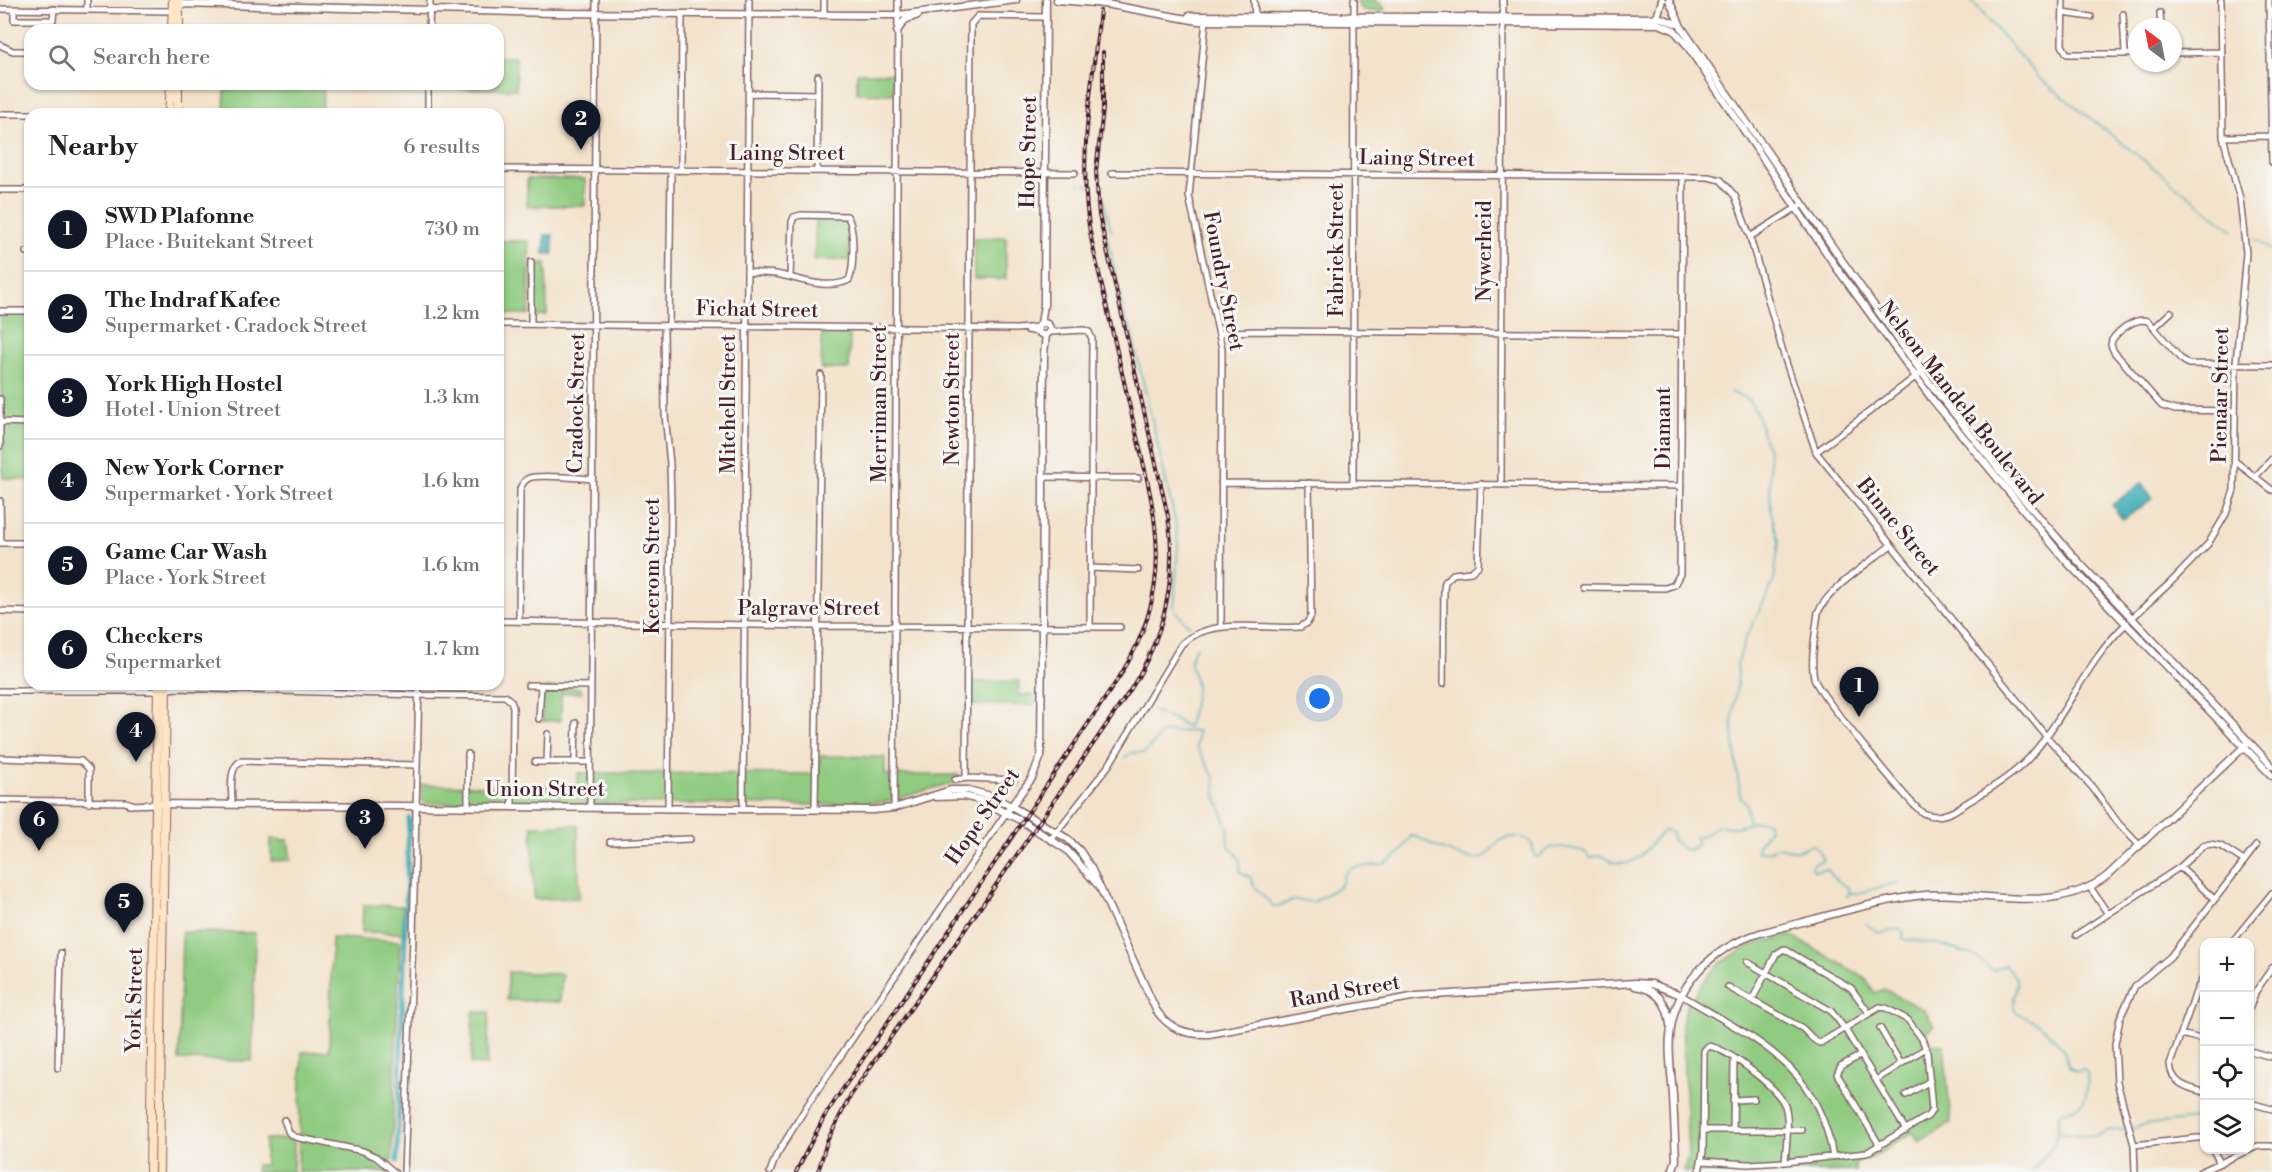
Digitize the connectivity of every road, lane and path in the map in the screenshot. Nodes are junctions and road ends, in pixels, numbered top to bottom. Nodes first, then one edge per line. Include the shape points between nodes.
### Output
1 (87, 0) edge
2 (430, 0) edge
3 (596, 0) edge
4 (749, 0) edge
5 (824, 0) edge
6 (898, 0) edge
7 (1016, 0) edge
8 (1046, 0) edge
9 (1056, 0) edge
10 (1254, 0) edge
11 (1354, 0) edge
12 (1503, 0) edge
13 (1663, 0) edge
14 (1669, 0) edge
15 (2063, 0) edge
16 (2221, 0) edge
17 (2269, 0) edge
18 (177, 1) edge
19 (0, 9) edge
20 (14, 9) junction
21 (54, 9) junction
22 (87, 10) junction
23 (429, 10) junction
24 (172, 11) junction
25 (927, 11) junction
26 (2063, 13) junction
27 (2160, 13) dead end
28 (596, 14) junction
29 (681, 14) junction
30 (2124, 14) dead end
31 (749, 15) junction
32 (824, 15) junction
33 (898, 15) junction
34 (1046, 17) junction
35 (1255, 17) junction
36 (2091, 17) dead end
37 (1207, 18) junction
38 (2160, 18) edge
39 (1355, 19) junction
40 (1503, 20) junction
41 (1658, 21) junction
42 (172, 24) edge
43 (179, 24) edge
44 (429, 24) edge
45 (1684, 29) junction
46 (897, 31) junction
47 (0, 45) edge
48 (24, 51) edge
49 (2222, 52) junction
50 (2182, 53) edge
51 (2125, 54) joint
52 (818, 76) dead end
53 (1724, 88) junction
54 (171, 90) edge
55 (178, 90) edge
56 (428, 90) edge
57 (749, 93) junction
58 (1717, 93) junction
59 (818, 94) junction
60 (169, 108) edge
61 (178, 108) edge
62 (428, 108) edge
63 (0, 114) edge
64 (24, 114) edge
65 (1745, 120) junction
66 (1739, 124) junction
67 (2272, 136) edge
68 (2223, 137) junction
69 (2272, 162) edge
70 (504, 169) edge
71 (594, 169) junction
72 (671, 170) junction
73 (681, 170) junction
74 (748, 170) junction
75 (817, 171) junction
76 (897, 172) junction
77 (1075, 172) dead end
78 (971, 173) junction
79 (1046, 173) junction
80 (1112, 173) dead end
81 (1190, 174) junction
82 (1354, 175) junction
83 (1502, 176) junction
84 (1683, 178) junction
85 (1721, 180) joint
86 (0, 190) edge
87 (24, 190) edge
88 (1802, 203) junction
89 (1796, 208) junction
90 (1750, 237) junction
91 (531, 262) dead end
92 (747, 272) junction
93 (790, 277) junction
94 (0, 311) edge
95 (24, 311) edge
96 (2171, 312) dead end
97 (504, 324) edge
98 (531, 324) junction
99 (746, 325) junction
100 (594, 326) junction
101 (667, 326) junction
102 (897, 328) junction
103 (2154, 328) junction
104 (970, 329) junction
105 (1044, 329) junction
106 (1353, 331) junction
107 (1501, 332) junction
108 (1220, 334) junction
109 (1680, 334) junction
110 (2236, 363) junction
111 (2272, 365) edge
112 (1922, 372) junction
113 (821, 375) dead end
114 (1915, 377) junction
115 (0, 399) edge
116 (2235, 411) junction
117 (0, 422) edge
118 (24, 423) edge
119 (0, 446) edge
120 (1816, 452) junction
121 (2272, 459) edge
122 (2236, 462) junction
123 (1043, 477) junction
124 (2255, 477) junction
125 (1091, 478) junction
126 (1138, 478) dead end
127 (592, 479) junction
128 (1221, 483) junction
129 (1310, 483) junction
130 (1353, 483) junction
131 (1481, 484) junction
132 (1500, 484) junction
133 (1681, 486) junction
134 (2272, 490) edge
135 (0, 501) edge
136 (1, 543) edge
137 (24, 543) edge
138 (1891, 544) junction
139 (1091, 568) junction
140 (1138, 570) dead end
141 (1584, 587) dead end
142 (0, 611) edge
143 (24, 612) edge
144 (504, 621) edge
145 (519, 621) junction
146 (2129, 621) junction
147 (591, 623) junction
148 (669, 624) junction
149 (744, 625) junction
150 (816, 626) junction
151 (895, 626) junction
152 (968, 626) junction
153 (1090, 626) junction
154 (1041, 627) junction
155 (1120, 627) dead end
156 (1221, 627) junction
157 (1443, 684) dead end
158 (528, 685) dead end
159 (540, 685) junction
160 (591, 686) junction
161 (24, 689) edge
162 (162, 690) edge
163 (258, 690) edge
164 (419, 690) edge
165 (0, 691) edge
166 (419, 695) junction
167 (539, 719) dead end
168 (576, 723) dead end
169 (548, 734) dead end
170 (2046, 736) junction
171 (2247, 744) junction
172 (468, 754) dead end
173 (0, 758) edge
174 (534, 762) dead end
175 (547, 762) junction
176 (575, 762) junction
177 (590, 762) junction
178 (417, 765) junction
179 (2272, 766) edge
180 (2272, 776) edge
181 (966, 778) junction
182 (955, 780) dead end
183 (1014, 780) dead end
184 (932, 797) junction
185 (0, 800) edge
186 (89, 803) junction
187 (160, 804) junction
188 (232, 804) junction
189 (417, 806) junction
190 (468, 806) junction
191 (512, 806) junction
192 (590, 806) junction
193 (1011, 806) junction
194 (668, 807) junction
195 (743, 808) junction
196 (894, 808) junction
197 (815, 809) junction
198 (1006, 813) junction
199 (1056, 832) junction
200 (690, 839) dead end
201 (1051, 839) junction
202 (610, 842) dead end
203 (2140, 846) junction
204 (2256, 846) dead end
205 (2244, 861) junction
206 (2180, 867) junction
207 (2090, 887) junction
208 (1101, 889) junction
209 (2272, 893) edge
210 (2214, 899) junction
211 (2108, 914) junction
212 (2076, 935) dead end
213 (2235, 938) edge
214 (61, 953) dead end
215 (1747, 962) dead end
216 (2272, 968) edge
217 (1766, 974) junction
218 (1622, 984) junction
219 (2200, 984) edge
220 (1728, 987) dead end
221 (1681, 995) junction
222 (2254, 996) edge
223 (1752, 1000) junction
224 (1869, 1013) junction
225 (1845, 1029) junction
226 (1880, 1029) dead end
227 (1671, 1031) junction
228 (2181, 1034) junction
229 (2200, 1039) edge
230 (1926, 1048) junction
231 (2254, 1052) edge
232 (1861, 1055) junction
233 (2272, 1057) edge
234 (1734, 1059) junction
235 (1901, 1064) junction
236 (58, 1068) dead end
237 (1876, 1080) junction
238 (1930, 1081) junction
239 (2200, 1090) edge
240 (1906, 1095) dead end
241 (1754, 1099) dead end
242 (1733, 1100) junction
243 (2254, 1104) edge
244 (2272, 1109) edge
245 (284, 1120) dead end
246 (1703, 1130) junction
247 (1733, 1130) junction
248 (1786, 1130) junction
249 (1802, 1130) dead end
250 (1906, 1130) junction
251 (2200, 1137) edge
252 (2134, 1145) junction
253 (1880, 1146) junction
254 (2272, 1146) edge
255 (2216, 1154) edge
256 (1833, 1157) junction
257 (1702, 1161) junction
258 (1785, 1162) junction
259 (2220, 1163) junction
260 (1748, 1164) junction
261 (150, 1172) edge
262 (159, 1172) edge
263 (394, 1172) edge
264 (404, 1172) edge
265 (770, 1172) edge
266 (1672, 1172) edge
267 (1700, 1172) edge
268 (1748, 1172) edge
269 (2135, 1172) edge
270 (2200, 1172) edge

1 - 22 street
2 - 23 street
3 - 28 street, Cradock Street
4 - 31 street, Mitchell Street
5 - 32 street
6 - 33 street, Merriman Street
7 - 25 street
8 - 34 street, Hope Street
9 - 37 street, bridge
10 - 35 street
11 - 39 street, Fabriek Street
12 - 40 street, Nywerheid
13 - 41 street
14 - 45 street, Nelson Mandela Boulevard
15 - 26 street
16 - 49 street, Pienaar Street
17 - 67 street
18 - 23 street
18 - 24 main road
18 - 43 main road
19 - 20 street
20 - 21 street
20 - 21 street via 14,20 53,20
21 - 22 street
22 - 24 street
23 - 28 street
23 - 44 street
24 - 42 main road
25 - 33 street
25 - 46 street via 905,20
26 - 36 street
26 - 51 street via 2062,45 2067,54
27 - 38 street
28 - 29 street
28 - 71 street, Cradock Street
29 - 31 street
29 - 73 street
30 - 51 street
31 - 32 street
31 - 57 street, Mitchell Street
32 - 33 street
33 - 46 street, Merriman Street
34 - 78 street, Newton Street via 982,16 973,20
34 - 79 street, Hope Street
35 - 37 street
35 - 39 street
37 - 81 street, Foundry Street
39 - 40 street
39 - 82 street, Fabriek Street
40 - 41 street
40 - 83 street, Nywerheid
41 - 45 street via 1675,22
41 - 58 street, Nelson Mandela Boulevard via 1681,37
45 - 53 street, Nelson Mandela Boulevard
46 - 76 street, Merriman Street
47 - 48 street
49 - 50 street
49 - 68 street, Pienaar Street
52 - 59 street
53 - 58 street
53 - 65 street, Nelson Mandela Boulevard
54 - 60 main road
55 - 61 main road
56 - 62 street
57 - 59 street
57 - 74 street, Mitchell Street
58 - 66 street, Nelson Mandela Boulevard
59 - 75 street
63 - 64 street
65 - 66 street
65 - 88 street, Nelson Mandela Boulevard
66 - 89 street, Nelson Mandela Boulevard
67 - 68 street
67 - 69 street
68 - 110 street, Pienaar Street via 2245,234
70 - 71 street, Laing Street
71 - 72 street, Laing Street
71 - 100 street, Cradock Street
72 - 73 street, Laing Street
72 - 101 street, Keerom Street
73 - 74 street, Laing Street
74 - 75 street, Laing Street
74 - 92 street, Mitchell Street
75 - 76 street, Laing Street
76 - 78 street, Laing Street
76 - 102 street, Merriman Street
77 - 79 street, Laing Street
78 - 79 street, Laing Street
78 - 104 street, Newton Street
79 - 105 street, Hope Street
80 - 81 street, Laing Street
81 - 82 street, Laing Street
81 - 108 street, Foundry Street via 1189,196
82 - 83 street, Laing Street
82 - 106 street, Fabriek Street
83 - 84 street, Laing Street
83 - 107 street, Nywerheid
84 - 85 street, Laing Street
84 - 109 street, Diamant
85 - 90 street, Binne Street via 1735,196
86 - 87 street
88 - 89 street
88 - 112 street, Nelson Mandela Boulevard
89 - 90 street
89 - 114 street, Nelson Mandela Boulevard
90 - 120 street, Binne Street
91 - 98 street
92 - 93 street
92 - 99 street, Mitchell Street
93 - 93 street via 820,283 849,280 852,224 847,216 794,217
94 - 95 street
96 - 103 street
97 - 98 street, Fichat Street
98 - 100 street, Fichat Street
99 - 101 street, Fichat Street
99 - 102 street, Fichat Street
99 - 149 street, Mitchell Street
100 - 101 street, Fichat Street
100 - 127 street, Cradock Street
101 - 148 street, Keerom Street
102 - 104 street, Fichat Street
102 - 151 street, Merriman Street
103 - 110 street via 2188,364
103 - 116 street via 2140,319 2115,336 2110,345 2154,399 2175,410
104 - 105 street, Fichat Street
104 - 152 street, Newton Street
105 - 123 street, Hope Street
105 - 125 street, Fichat Street via 1089,332 1093,346
106 - 107 street
106 - 108 street
106 - 130 street, Fabriek Street
107 - 109 street
107 - 132 street, Nywerheid
108 - 128 street, Foundry Street
109 - 133 street, Diamant
110 - 111 street
110 - 116 street, Pienaar Street
112 - 114 street
112 - 146 street, Nelson Mandela Boulevard via 2013,487
113 - 150 street
114 - 120 street
114 - 146 street, Nelson Mandela Boulevard via 2035,526 2089,585
115 - 117 street
116 - 122 street, Pienaar Street
117 - 118 street
117 - 119 street
120 - 138 street, Binne Street
121 - 124 street
122 - 124 street
122 - 146 street, Pienaar Street via 2230,505 2208,544
123 - 125 street
123 - 154 street, Hope Street
124 - 134 street
125 - 126 street
125 - 139 street
127 - 145 street via 536,477 523,483
127 - 147 street, Cradock Street
128 - 129 street
128 - 156 street, Foundry Street
129 - 130 street
129 - 156 street via 1311,616 1307,623 1300,627
130 - 131 street
131 - 132 street
131 - 157 street via 1478,566 1471,572 1453,574 1445,582
132 - 133 street
133 - 141 street, Diamant via 1680,574 1674,585
135 - 136 street
136 - 137 street
138 - 170 street, Binne Street
138 - 170 street, Pienaar Street via 1826,598 1818,612 1813,667 1821,692 1883,769 1915,808 1930,816 1946,815 2017,768
139 - 140 street
139 - 153 street
142 - 143 street
144 - 145 street, Palgrave Street
145 - 147 street, Palgrave Street
146 - 170 street, Pienaar Street via 2101,652
146 - 171 street, Nelson Mandela Boulevard
147 - 148 street, Palgrave Street
147 - 160 street, Cradock Street
148 - 149 street, Palgrave Street
148 - 194 street, Keerom Street
149 - 150 street, Palgrave Street
149 - 195 street, Mitchell Street
150 - 151 street, Palgrave Street
150 - 197 street
151 - 152 street, Palgrave Street
151 - 196 street, Merriman Street
152 - 154 street, Palgrave Street
152 - 181 street, Newton Street
153 - 154 street, Palgrave Street
153 - 155 street, Palgrave Street
154 - 193 street, Hope Street via 1041,756 1032,778
156 - 199 street via 1193,634 1181,645 1109,765
158 - 159 street
159 - 160 street
159 - 167 street
160 - 177 street, Cradock Street
161 - 165 street
162 - 187 main road, York Street
163 - 166 street
164 - 166 street
166 - 178 street
166 - 191 street via 509,698 513,707
168 - 176 street
169 - 175 street
170 - 203 street, Binne Street
171 - 179 street, Nelson Mandela Boulevard
171 - 180 street, Nelson Mandela Boulevard
171 - 203 street
172 - 190 street
173 - 186 street via 81,761 89,769
174 - 175 street
175 - 176 street
176 - 177 street
177 - 192 street, Cradock Street
178 - 188 street via 241,761 232,771
178 - 189 street
181 - 182 street
181 - 183 street
184 - 193 street, Union Street via 951,790 968,790
184 - 196 street, Union Street
184 - 198 street, Union Street via 969,797
185 - 186 street
186 - 187 street
187 - 188 street, Union Street
187 - 261 main road, York Street
187 - 262 main road, York Street
188 - 189 street, Union Street
189 - 190 street, Union Street
189 - 264 street
190 - 191 street, Union Street
191 - 192 street, Union Street
192 - 194 street, Union Street
193 - 198 street, Hope Street
193 - 199 street, Union Street
194 - 195 street, Union Street
195 - 197 street, Union Street
196 - 197 street, Union Street
198 - 201 street, Union Street
198 - 265 street, Hope Street via 799,1118
199 - 201 street
199 - 208 street, Rand Street via 1085,857
200 - 202 street
201 - 208 street, Rand Street via 1074,856
203 - 207 street
204 - 205 street
205 - 206 street via 2227,849 2207,844
205 - 210 street
206 - 210 street
206 - 211 street
207 - 211 street
207 - 221 street via 2042,899 1911,897 1760,933 1719,952
208 - 218 street, Rand Street via 1156,1010 1176,1029 1196,1035 1417,996
209 - 213 street
210 - 252 street via 2170,957 2135,986 2120,1018 2115,1044 2116,1082
211 - 212 street
214 - 236 street
215 - 217 street
216 - 222 street
217 - 223 street
217 - 224 street via 1779,951 1787,950 1851,988
217 - 225 street via 1831,1011
218 - 221 street, Rand Street via 1652,984
218 - 227 street via 1648,988 1660,997 1668,1010
219 - 228 street
220 - 223 street
221 - 227 street
221 - 256 street via 1786,1063 1820,1110
223 - 225 street via 1808,1031 1817,1042
224 - 225 street
224 - 230 street via 1883,1007 1908,1020
225 - 232 street
226 - 235 street
227 - 266 street via 1676,1160
228 - 229 street
228 - 239 street via 2171,1070 2180,1084
230 - 235 street
230 - 238 street
231 - 233 street
232 - 237 street
232 - 253 street via 1841,1066 1837,1074
234 - 242 street
234 - 246 street via 1711,1046 1704,1049
234 - 248 street via 1755,1072 1782,1100
235 - 237 street
237 - 250 street
238 - 240 street
238 - 250 street via 1930,1113
241 - 242 street
242 - 247 street
243 - 244 street
245 - 263 street via 295,1137 353,1148 376,1157
246 - 247 street
246 - 257 street
247 - 248 street
248 - 249 street
248 - 258 street
250 - 253 street
251 - 252 street
252 - 269 street
253 - 256 street via 1866,1153
254 - 259 street via 2258,1146
255 - 259 street
256 - 258 street
257 - 260 street
257 - 267 street
258 - 260 street
259 - 270 street
260 - 268 street

